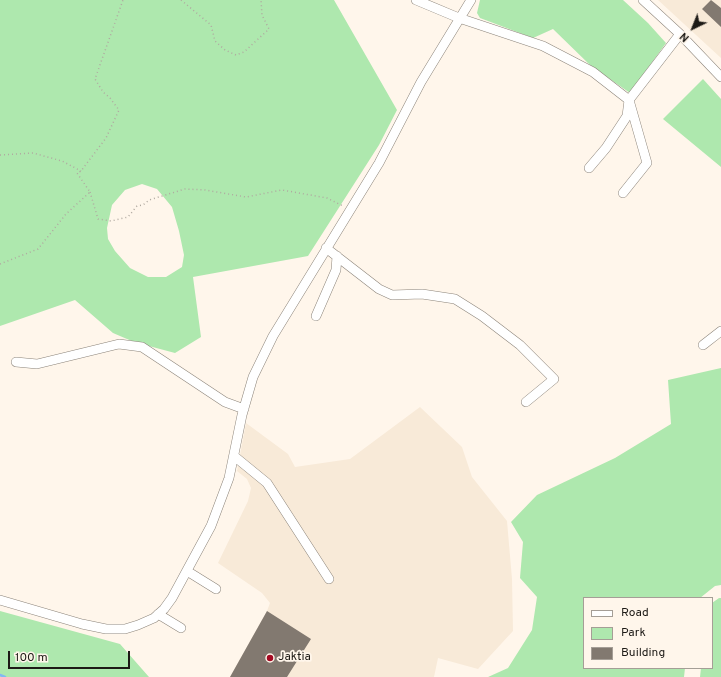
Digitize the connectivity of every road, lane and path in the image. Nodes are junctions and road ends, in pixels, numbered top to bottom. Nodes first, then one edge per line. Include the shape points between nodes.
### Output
1 (123, 0) edge
2 (181, 0) edge
3 (261, 0) edge
4 (416, 0) edge
5 (471, 0) edge
6 (644, 0) edge
7 (459, 18) junction
8 (680, 34) junction
9 (721, 77) edge
10 (629, 100) junction
11 (0, 155) edge
12 (589, 168) dead end
13 (81, 171) junction
14 (90, 192) junction
15 (623, 193) dead end
16 (351, 209) junction
17 (326, 248) junction
18 (337, 256) junction
19 (0, 264) edge
20 (316, 316) dead end
21 (721, 331) edge
22 (703, 345) dead end
23 (16, 362) dead end
24 (526, 402) dead end
25 (244, 409) junction
26 (234, 456) junction
27 (187, 571) junction
28 (329, 579) dead end
29 (216, 589) dead end
30 (0, 600) edge
31 (158, 614) junction
32 (181, 628) dead end

1 - 13 path via 96,79 103,92 119,110 106,138
2 - 3 path via 210,25 215,41 236,55 244,52 269,29 262,15
4 - 7 street
5 - 7 street
6 - 8 street
7 - 10 street via 543,46 594,72
7 - 16 street
8 - 9 street
8 - 10 street
10 - 12 street via 627,116
10 - 15 street via 647,163
11 - 13 path via 33,153 62,161
13 - 14 path via 77,173
14 - 16 path via 98,219 111,221 128,217 137,206 149,200 185,189 246,197 282,190 326,198
14 - 19 path via 66,214 38,249
16 - 17 street
17 - 18 street
17 - 25 street via 272,336 253,377
18 - 20 street via 336,270
18 - 24 street via 379,289 392,295 422,294 455,299 520,345 554,379
21 - 22 street
23 - 25 street via 37,364 119,344 142,347 225,402
25 - 26 street
26 - 27 street via 229,478 211,526
26 - 28 street via 267,483
27 - 29 street
27 - 31 street via 172,598
30 - 31 street via 106,629 125,629
31 - 32 street

